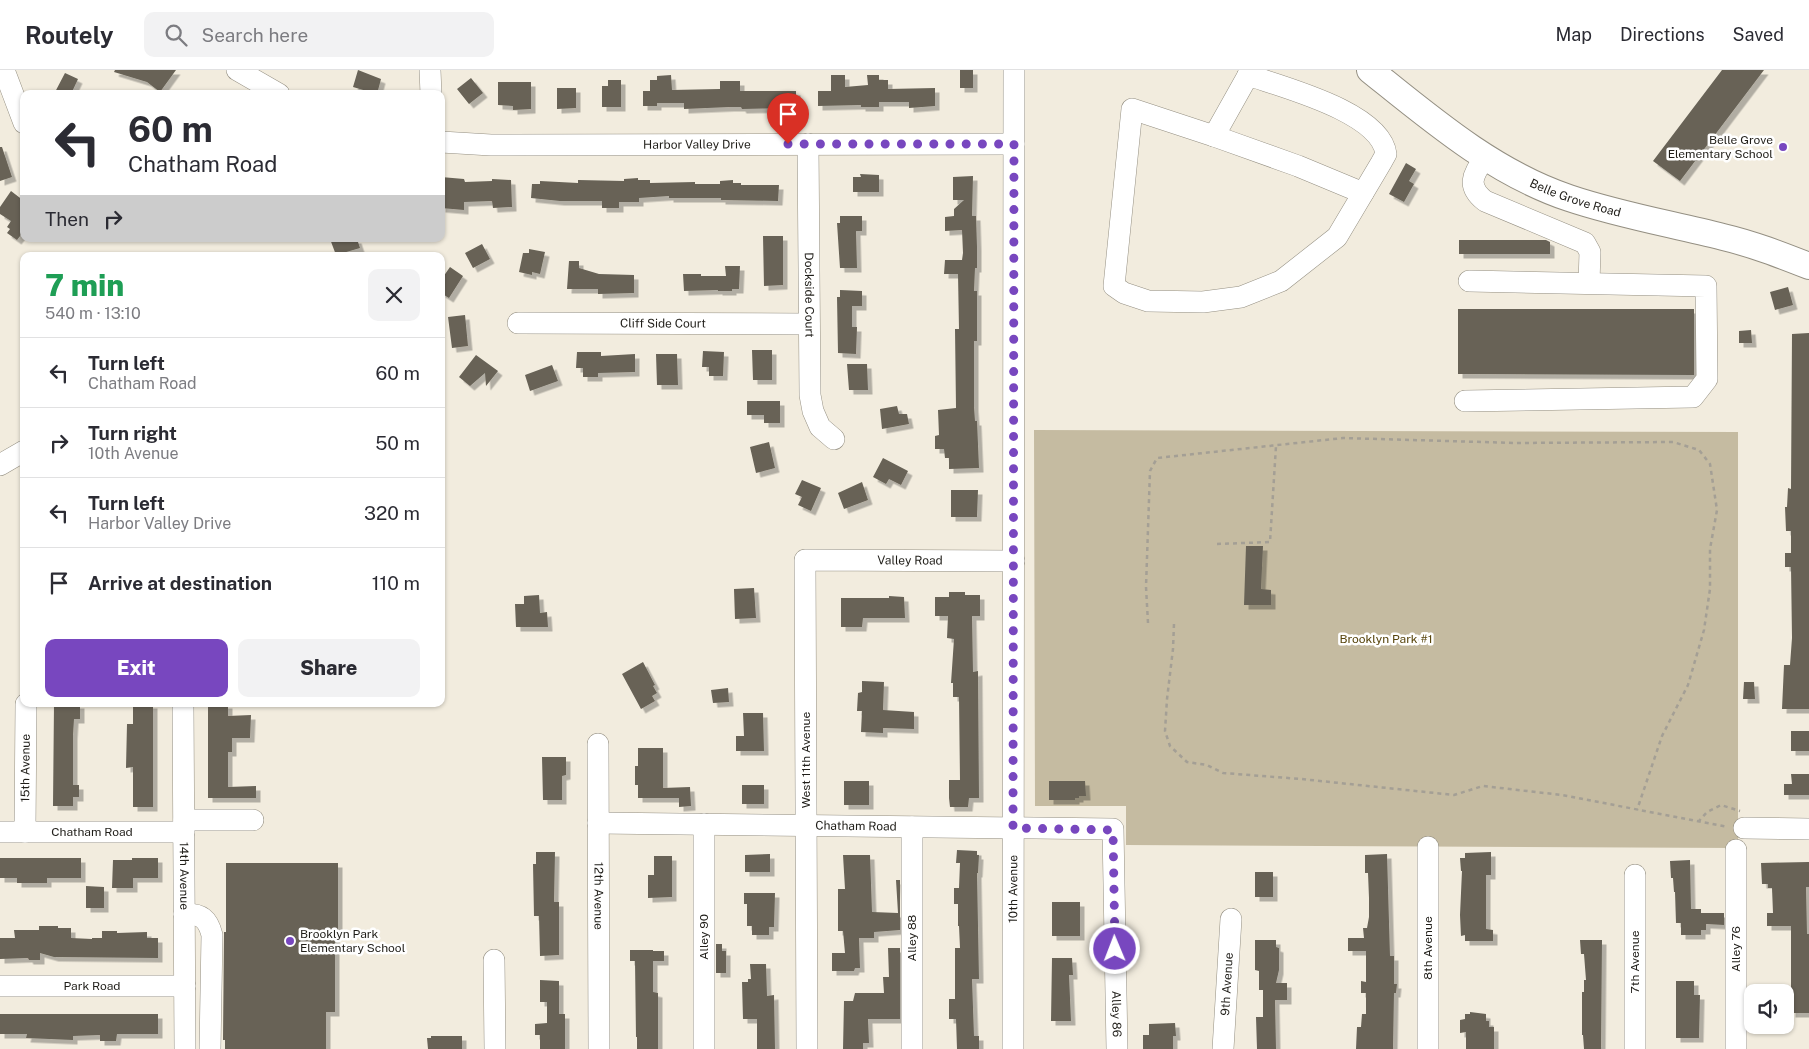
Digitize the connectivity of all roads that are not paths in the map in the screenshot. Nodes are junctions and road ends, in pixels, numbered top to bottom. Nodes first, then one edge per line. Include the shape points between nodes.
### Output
1 (4, 70) edge
2 (237, 70) edge
3 (430, 70) edge
4 (1014, 70) edge
5 (1370, 70) edge
6 (1250, 73) edge
7 (273, 90) edge
8 (431, 90) edge
9 (20, 112) edge
10 (1214, 136) junction
11 (445, 142) edge
12 (808, 144) junction
13 (1014, 144) junction
14 (1485, 156) junction
15 (1363, 193) junction
16 (1809, 266) edge
17 (1469, 281) dead end
18 (1589, 283) junction
19 (518, 324) dead end
20 (809, 324) junction
21 (1465, 401) dead end
22 (834, 439) dead end
23 (20, 453) edge
24 (0, 465) edge
25 (805, 560) joint
26 (1014, 561) junction
27 (26, 707) edge
28 (183, 707) edge
29 (598, 744) dead end
30 (253, 820) dead end
31 (598, 823) junction
32 (704, 824) junction
33 (184, 826) junction
34 (806, 826) junction
35 (912, 827) junction
36 (1013, 828) junction
37 (1747, 829) road end
38 (1809, 829) edge
39 (1113, 830) joint
40 (0, 832) edge
41 (25, 832) junction
42 (1428, 847) dead end
43 (1736, 850) dead end
44 (1635, 876) dead end
45 (184, 914) junction
46 (1231, 919) dead end
47 (494, 960) dead end
48 (0, 986) edge
49 (185, 986) junction
50 (185, 1049) edge
51 (210, 1049) edge
52 (495, 1049) edge
53 (599, 1049) edge
54 (704, 1049) edge
55 (807, 1049) edge
56 (912, 1049) edge
57 (1013, 1049) edge
58 (1117, 1049) edge
59 (1223, 1049) edge
60 (1428, 1049) edge
61 (1635, 1049) edge
62 (1736, 1049) edge

1 - 9 street
2 - 7 street
3 - 8 street
4 - 13 street, 10th Avenue
5 - 14 main road, Belle Grove Road via 1434,122
6 - 10 street
6 - 15 street via 1346,111 1382,140 1386,154
10 - 15 street
10 - 15 street via 1132,109 1114,286 1124,293 1148,301 1203,302 1241,297 1281,281 1338,237
11 - 12 street, Harbor Valley Drive via 491,145
12 - 13 street, Harbor Valley Drive
12 - 20 street, Dockside Court
13 - 26 street, 10th Avenue
14 - 16 main road, Belle Grove Road via 1568,198 1725,237
14 - 18 street via 1473,175 1478,195 1485,201 1585,243 1590,252
17 - 18 street
18 - 21 street via 1706,286 1707,379 1693,397
19 - 20 street, Cliff Side Court
20 - 22 street, Dockside Court via 813,411 820,427
23 - 24 street
25 - 26 street, Valley Road
25 - 34 street, West 11th Avenue
26 - 36 street, 10th Avenue
27 - 41 street, 15th Avenue
28 - 33 street, 14th Avenue
29 - 31 street, 12th Avenue
30 - 33 street, Chatham Road
31 - 32 street, Chatham Road
31 - 53 street, 12th Avenue
32 - 34 street, Chatham Road
32 - 54 street, Alley 90
33 - 41 street, Chatham Road
33 - 45 street, 14th Avenue
34 - 35 street, Chatham Road
34 - 55 street, West 11th Avenue
35 - 36 street, Chatham Road
35 - 56 street, Alley 88
36 - 39 street, Chatham Road
36 - 57 street, 10th Avenue
37 - 38 street
39 - 58 street, Alley 86
40 - 41 street, Chatham Road
42 - 60 street, 8th Avenue
43 - 62 street, Alley 76
44 - 61 street, 7th Avenue
45 - 49 street, 14th Avenue
45 - 51 street via 201,915 212,935
46 - 59 street, 9th Avenue
47 - 52 street
48 - 49 street, Park Road
49 - 50 street, 14th Avenue

